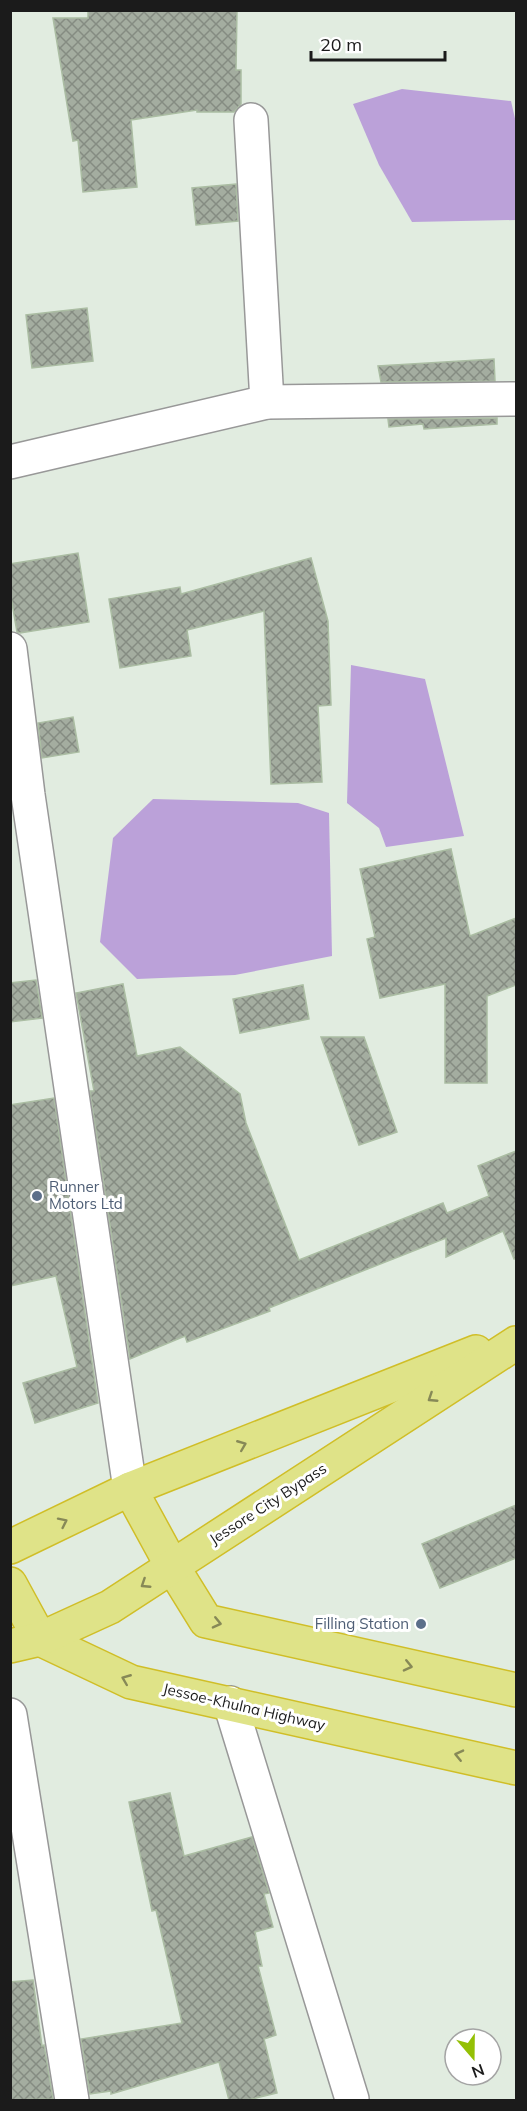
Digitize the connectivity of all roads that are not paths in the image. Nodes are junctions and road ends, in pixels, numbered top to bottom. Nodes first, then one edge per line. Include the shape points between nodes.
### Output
1 (251, 120) dead end
2 (516, 399) edge
3 (267, 402) junction
4 (10, 462) edge
5 (10, 649) edge
6 (516, 1336) edge
7 (516, 1343) edge
8 (130, 1489) junction
9 (10, 1547) edge
10 (172, 1566) junction
11 (10, 1584) edge
12 (25, 1643) edge
13 (516, 1690) edge
14 (230, 1703) junction
15 (10, 1715) edge
16 (516, 1768) edge
17 (352, 2099) dead end
18 (72, 2100) edge

1 - 3 street
2 - 3 street
3 - 4 street
5 - 8 street
8 -> 6 highway
7 -> 10 highway, Jessore City Bypass
9 -> 8 highway
8 - 10 highway
10 -> 12 highway, Jessore City Bypass via 110,1607
10 -> 13 highway via 206,1621
11 - 12 highway
14 -> 12 highway, Jessoe-Khulna Highway via 131,1682
16 -> 14 highway, Jessoe-Khulna Highway
14 - 17 street
15 - 18 street

